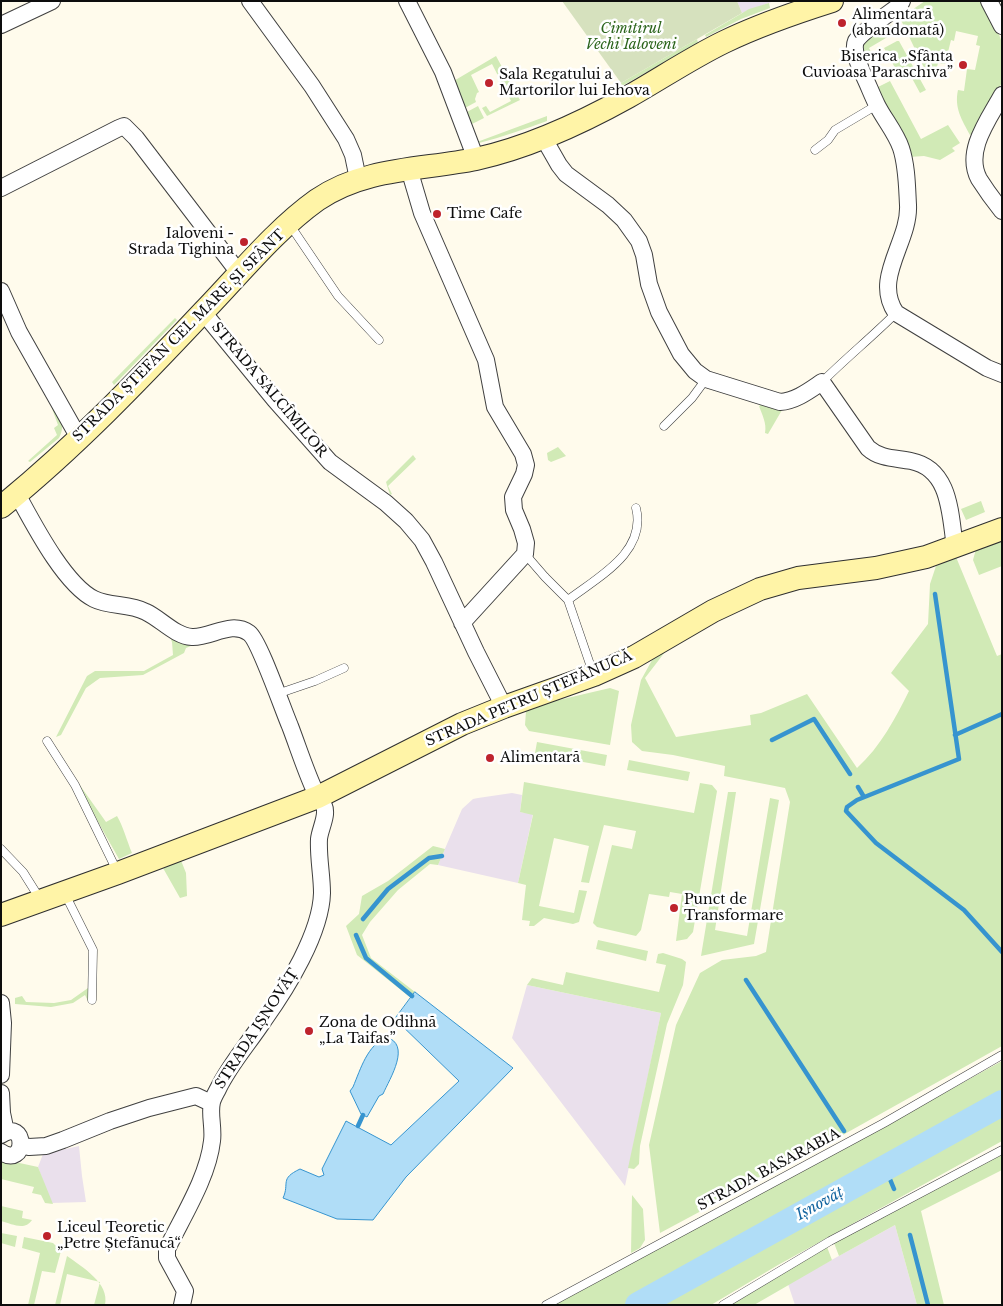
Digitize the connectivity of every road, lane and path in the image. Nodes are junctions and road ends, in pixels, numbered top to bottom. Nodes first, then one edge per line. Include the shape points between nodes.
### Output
1 (52, 1) edge
2 (250, 1) edge
3 (407, 1) edge
4 (832, 1) edge
5 (902, 1) edge
6 (989, 1) edge
7 (1, 25) edge
8 (1002, 26) edge
9 (1002, 95) edge
10 (877, 105) junction
11 (543, 137) junction
12 (814, 150) dead end
13 (476, 159) junction
14 (408, 169) junction
15 (358, 180) junction
16 (1, 188) edge
17 (1002, 211) edge
18 (289, 224) junction
19 (239, 273) junction
20 (1, 292) edge
21 (203, 312) junction
22 (896, 313) junction
23 (379, 340) dead end
24 (1002, 374) edge
25 (706, 379) junction
26 (822, 382) junction
27 (664, 426) dead end
28 (79, 438) junction
29 (9, 500) edge
30 (636, 508) dead end
31 (1002, 529) edge
32 (955, 547) junction
33 (525, 554) junction
34 (568, 600) junction
35 (462, 623) junction
36 (344, 668) dead end
37 (594, 675) junction
38 (277, 694) junction
39 (504, 707) junction
40 (47, 741) dead end
41 (318, 797) junction
42 (1, 849) edge
43 (118, 873) junction
44 (64, 893) junction
45 (42, 901) junction
46 (1, 915) edge
47 (92, 1000) dead end
48 (1, 1003) edge
49 (1002, 1056) edge
50 (1, 1075) edge
51 (1, 1093) edge
52 (211, 1103) junction
53 (4, 1133) edge
54 (21, 1145) junction
55 (1002, 1150) edge
56 (1, 1152) edge
57 (182, 1305) edge
58 (546, 1305) edge
59 (723, 1305) edge

1 - 7 street
2 - 15 street via 346,139
3 - 13 street via 443,72
4 - 11 main road, STRADA ȘTEFAN CEL MARE ȘI SFÂNT via 752,28 609,107
5 - 10 street via 856,41 860,68
6 - 8 street
9 - 17 street via 983,129 974,156 978,178
10 - 12 lane via 835,130
10 - 22 street via 901,148 904,161 908,207 905,230 886,290
11 - 13 main road, STRADA ȘTEFAN CEL MARE ȘI SFÂNT
11 - 25 street via 566,174 608,205 639,241 659,312 689,364
13 - 14 main road, STRADA ȘTEFAN CEL MARE ȘI SFÂNT
14 - 15 main road, STRADA ȘTEFAN CEL MARE ȘI SFÂNT
14 - 33 street via 425,221 486,360 495,407 523,454 524,474 513,497 514,510 526,543
15 - 18 main road, STRADA ȘTEFAN CEL MARE ȘI SFÂNT via 317,200
16 - 19 street via 124,126
18 - 19 main road, STRADA ȘTEFAN CEL MARE ȘI SFÂNT
18 - 23 lane, STRADA ȘTEFAN CEL MARE ȘI SFÂNT via 338,296
19 - 21 main road, STRADA ȘTEFAN CEL MARE ȘI SFÂNT
20 - 28 street via 19,332
21 - 28 main road, STRADA ȘTEFAN CEL MARE ȘI SFÂNT
21 - 35 street, STRADA SALCÎMILOR via 330,462 386,503 422,540
22 - 24 street
22 - 26 lane
25 - 26 street via 780,402 806,393
25 - 27 lane
26 - 32 street via 873,453 913,461 937,475 947,499
28 - 29 main road, STRADA ȘTEFAN CEL MARE ȘI SFÂNT
29 - 38 street, STRADA IȘNOVĂȚ via 37,529 60,566 87,595 104,604 140,609 186,636 201,636 229,628 239,628 252,635
30 - 34 lane via 638,530 629,550
31 - 32 main road, STRADA PETRU ȘTEFĂNUCĂ
32 - 37 main road, STRADA PETRU ȘTEFĂNUCĂ via 876,568 798,578 760,589
33 - 34 lane
33 - 35 street
34 - 37 lane
35 - 39 street, STRADA SALCÎMILOR
36 - 38 lane
37 - 39 main road, STRADA PETRU ȘTEFĂNUCĂ
38 - 41 street, STRADA IȘNOVĂȚ
39 - 41 main road, STRADA PETRU ȘTEFĂNUCĂ via 462,724
40 - 43 lane via 75,785
41 - 43 main road, STRADA PETRU ȘTEFĂNUCĂ
41 - 52 street, STRADA IȘNOVĂȚ via 325,815 319,840 322,892 314,926 289,983 228,1071
42 - 45 lane via 23,872
43 - 44 main road, STRADA PETRU ȘTEFĂNUCĂ
44 - 45 main road, STRADA PETRU ȘTEFĂNUCĂ
44 - 47 lane via 93,950
45 - 46 main road, STRADA PETRU ȘTEFĂNUCĂ
48 - 50 street
49 - 58 lane, STRADA BASARABIA
51 - 53 street
52 - 54 street via 196,1096 149,1108 46,1146
52 - 57 street, STRADA IȘNOVĂȚ via 212,1141 207,1163 168,1249 167,1258 185,1290
53 - 54 street via 17,1134
54 - 56 street via 14,1154
55 - 59 lane via 830,1241

